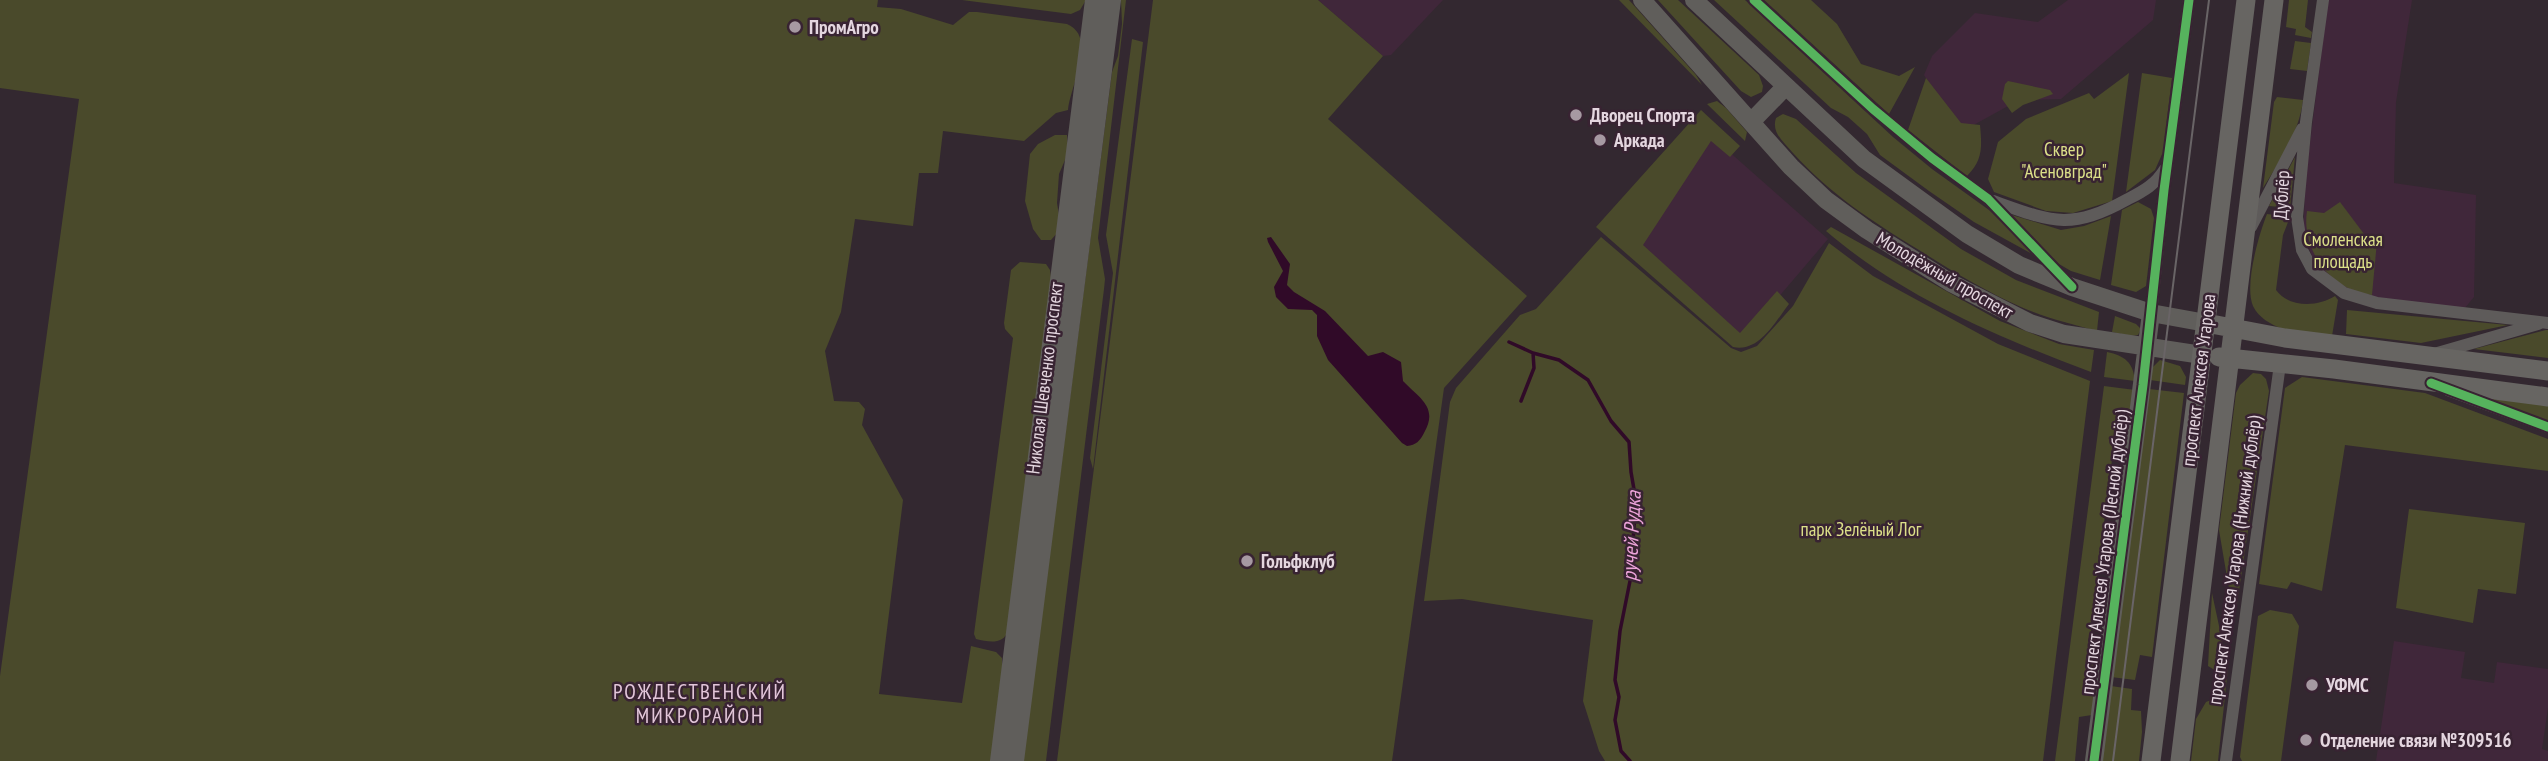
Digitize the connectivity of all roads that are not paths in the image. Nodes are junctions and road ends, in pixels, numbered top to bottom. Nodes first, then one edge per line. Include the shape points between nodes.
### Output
1 (1094, 0) edge
2 (1112, 0) edge
3 (1642, 0) edge
4 (1694, 0) edge
5 (1754, 0) edge
6 (2189, 0) edge
7 (2246, 0) edge
8 (2274, 0) edge
9 (2323, 0) edge
10 (1785, 87) junction
11 (1752, 121) junction
12 (2306, 122) junction
13 (2167, 165) junction
14 (1988, 199) junction
15 (2243, 243) junction
16 (1070, 259) junction
17 (2072, 287) junction
18 (2151, 313) junction
19 (2206, 323) junction
20 (2547, 323) edge
21 (2233, 328) junction
22 (2285, 338) junction
23 (2146, 347) junction
24 (2202, 355) junction
25 (2426, 356) junction
26 (2229, 357) junction
27 (2280, 364) junction
28 (2548, 371) edge
29 (2431, 383) junction
30 (2548, 397) edge
31 (2548, 427) edge
32 (999, 761) edge
33 (1015, 761) edge
34 (2094, 761) edge
35 (2151, 761) edge
36 (2180, 761) edge
37 (2226, 761) edge

1 - 16 main road, Николая Шевченко проспект
2 - 16 main road, Николая Шевченко проспект
3 - 11 main road, Молодёжный проспект
4 - 10 main road
5 - 14 street via 1873,109
6 - 13 street
7 - 19 main road, проспект Алексея Угарова
8 - 15 main road, проспект Алексея Угарова
9 - 12 street, Дублёр
10 - 11 main road
10 - 17 main road via 1864,159 1938,215 2019,265
11 - 23 main road, Молодёжный проспект via 1826,200 1951,283 2030,323 2064,334
12 - 15 street
12 - 20 street, Дублёр via 2297,217 2302,250 2312,269 2327,283 2376,303
13 - 14 street via 2150,187 2105,212 2074,221 2043,217
13 - 18 street
14 - 17 street
15 - 21 main road, проспект Алексея Угарова
16 - 32 main road, Николая Шевченко проспект
16 - 33 main road, Николая Шевченко проспект
17 - 18 main road
18 - 19 main road
18 - 23 main road, проспект Алексея Угарова (Лесной дублёр)
19 - 21 main road
19 - 24 main road, проспект Алексея Угарова
20 - 25 street
21 - 22 main road
21 - 26 main road, проспект Алексея Угарова
22 - 25 main road
22 - 27 main road
23 - 24 main road, Молодёжный проспект
23 - 34 main road, проспект Алексея Угарова (Лесной дублёр)
24 - 26 main road, Молодёжный проспект
24 - 35 main road, проспект Алексея Угарова
25 - 28 main road
26 - 27 main road, Молодёжный проспект
26 - 36 main road, проспект Алексея Угарова
27 - 29 main road, Молодёжный проспект
27 - 37 street, проспект Алексея Угарова (Нижний дублёр)
29 - 30 main road, Молодёжный проспект
29 - 31 street

